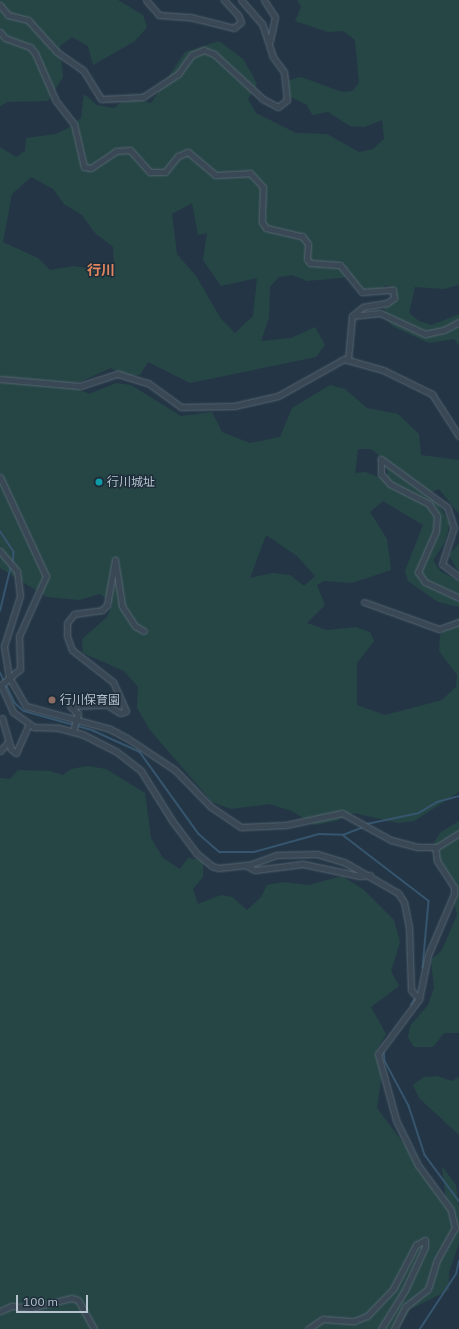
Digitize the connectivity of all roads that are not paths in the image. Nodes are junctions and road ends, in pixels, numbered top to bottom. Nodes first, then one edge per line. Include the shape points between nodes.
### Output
1 (146, 0) edge
2 (224, 0) edge
3 (241, 0) edge
4 (264, 0) edge
5 (0, 5) edge
6 (0, 32) edge
7 (270, 40) junction
8 (352, 316) junction
9 (459, 322) edge
10 (348, 360) junction
11 (0, 379) edge
12 (459, 436) edge
13 (0, 477) edge
14 (0, 552) edge
15 (459, 577) edge
16 (459, 598) edge
17 (364, 602) dead end
18 (459, 622) edge
19 (144, 631) dead end
20 (9, 678) junction
21 (1, 685) edge
22 (2, 718) dead end
23 (77, 720) junction
24 (29, 724) junction
25 (73, 731) junction
26 (8, 742) junction
27 (0, 751) edge
28 (459, 833) edge
29 (435, 847) junction
30 (246, 865) junction
31 (370, 875) junction
32 (419, 999) junction
33 (453, 1216) junction
34 (459, 1217) edge
35 (0, 1311) edge
36 (94, 1329) edge
37 (308, 1329) edge
38 (381, 1329) edge
39 (394, 1329) edge

1 - 2 street via 159,15 190,17 234,28 241,22 234,8
3 - 7 street via 262,24
4 - 7 street via 275,17
5 - 7 street via 8,15 28,20 47,43 83,70 101,99 108,102 142,98 178,74 192,55 204,50 214,54 263,99 278,107 287,100 286,82 273,57
6 - 8 street via 4,38 30,47 35,53 56,101 74,124 84,167 91,168 116,151 130,150 150,172 165,172 178,156 188,152 215,175 250,173 263,187 262,222 266,228 302,236 308,244 307,259 310,263 340,265 362,292 389,288 395,292 387,303 363,306
8 - 9 street via 380,313 425,334 444,330
8 - 10 street
10 - 11 street via 335,362 270,400 234,406 181,407 148,383 118,374 80,386
10 - 12 street via 383,370 432,394
13 - 20 street via 46,573 45,584 34,599 30,617 17,643 20,670
14 - 20 street via 17,571 20,596 6,634
15 - 16 street via 442,564 454,528 447,507 381,459 381,474 390,484 429,504 437,516 436,531 418,572 425,582
17 - 18 street via 439,629
19 - 23 street via 135,626 122,606 115,560 107,605 102,610 74,614 67,623 67,636 72,650 113,682 126,711 120,713 107,705 70,706 78,713
20 - 21 street
20 - 23 street via 26,706
21 - 24 street via 13,712
22 - 26 street
23 - 25 street
23 - 29 street via 110,729 144,748 175,770 211,807 241,827 302,823 334,813 354,816 404,845
24 - 25 street via 37,728
24 - 26 street via 19,751 11,749
25 - 30 street via 117,752 141,771 196,853 212,866
26 - 27 street
28 - 29 street
29 - 32 street via 437,861 454,887 454,894 428,955
30 - 31 street via 256,870 303,864 360,876
30 - 31 street via 276,855 300,853 330,857
31 - 32 street via 404,902 412,994
32 - 33 street via 388,1044 378,1054 390,1101 409,1148
33 - 34 street
33 - 39 street via 454,1230 437,1260 428,1289 405,1307
35 - 36 street via 12,1306 31,1308 71,1298 78,1300
37 - 38 street via 323,1319 361,1320 393,1289 416,1245 425,1240 425,1248 405,1290

